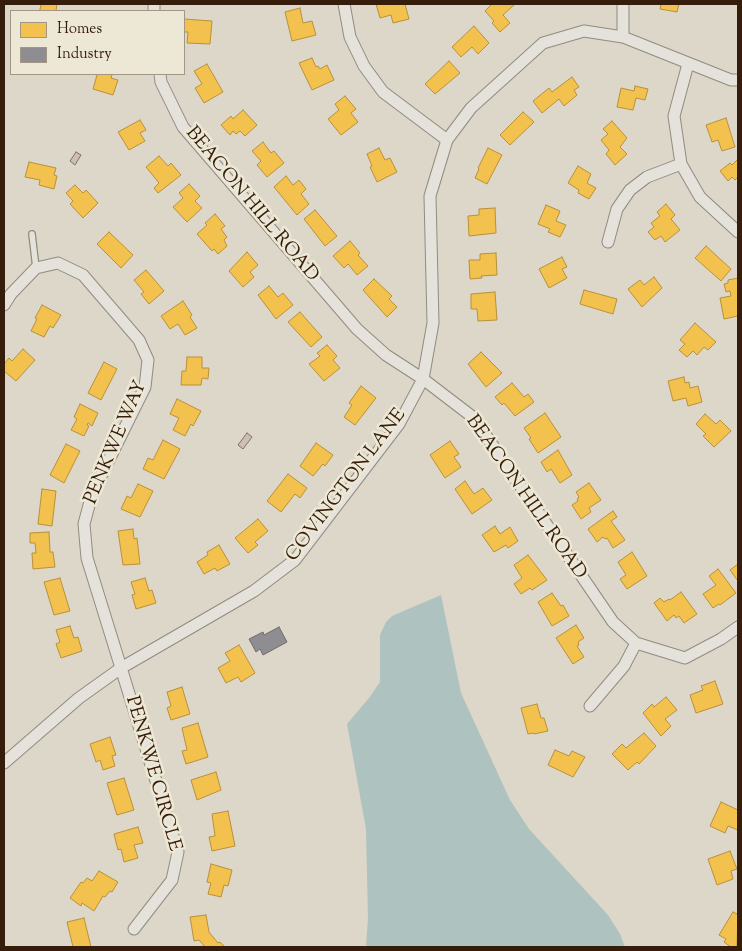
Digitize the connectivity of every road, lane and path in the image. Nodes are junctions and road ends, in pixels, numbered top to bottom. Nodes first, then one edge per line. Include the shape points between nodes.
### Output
1 (344, 4) edge
2 (623, 4) edge
3 (623, 37) junction
4 (688, 64) junction
5 (160, 75) edge
6 (738, 80) edge
7 (448, 140) junction
8 (681, 164) junction
9 (738, 232) edge
10 (32, 234) dead end
11 (608, 242) dead end
12 (36, 268) junction
13 (4, 305) edge
14 (423, 379) junction
15 (738, 627) edge
16 (636, 643) junction
17 (121, 668) junction
18 (590, 706) dead end
19 (4, 763) edge
20 (134, 929) dead end

1 - 7 street via 350,37 364,66 383,92
2 - 3 street
3 - 4 street, COVINGTON LANE
3 - 7 street, COVINGTON LANE via 584,30 543,43 471,108
4 - 6 street, COVINGTON LANE
4 - 8 street via 674,116
5 - 14 street, BEACON HILL ROAD via 183,127 344,314 386,355
7 - 14 street, COVINGTON LANE via 430,196 433,323
8 - 9 street via 700,197
8 - 11 street via 647,177 630,190 617,209
10 - 12 lane
12 - 13 street
12 - 17 street, PENKWE WAY via 58,263 83,275 139,340 148,360 145,387 92,494 84,524 87,558
14 - 16 street, BEACON HILL ROAD via 474,418 613,622
14 - 17 street, COVINGTON LANE via 399,424 295,560 254,591
15 - 16 street, BEACON HILL ROAD via 685,658
16 - 18 street via 624,666
17 - 19 street, COVINGTON LANE via 79,698
17 - 20 street, PENKWE CIRCLE via 178,852 172,880

